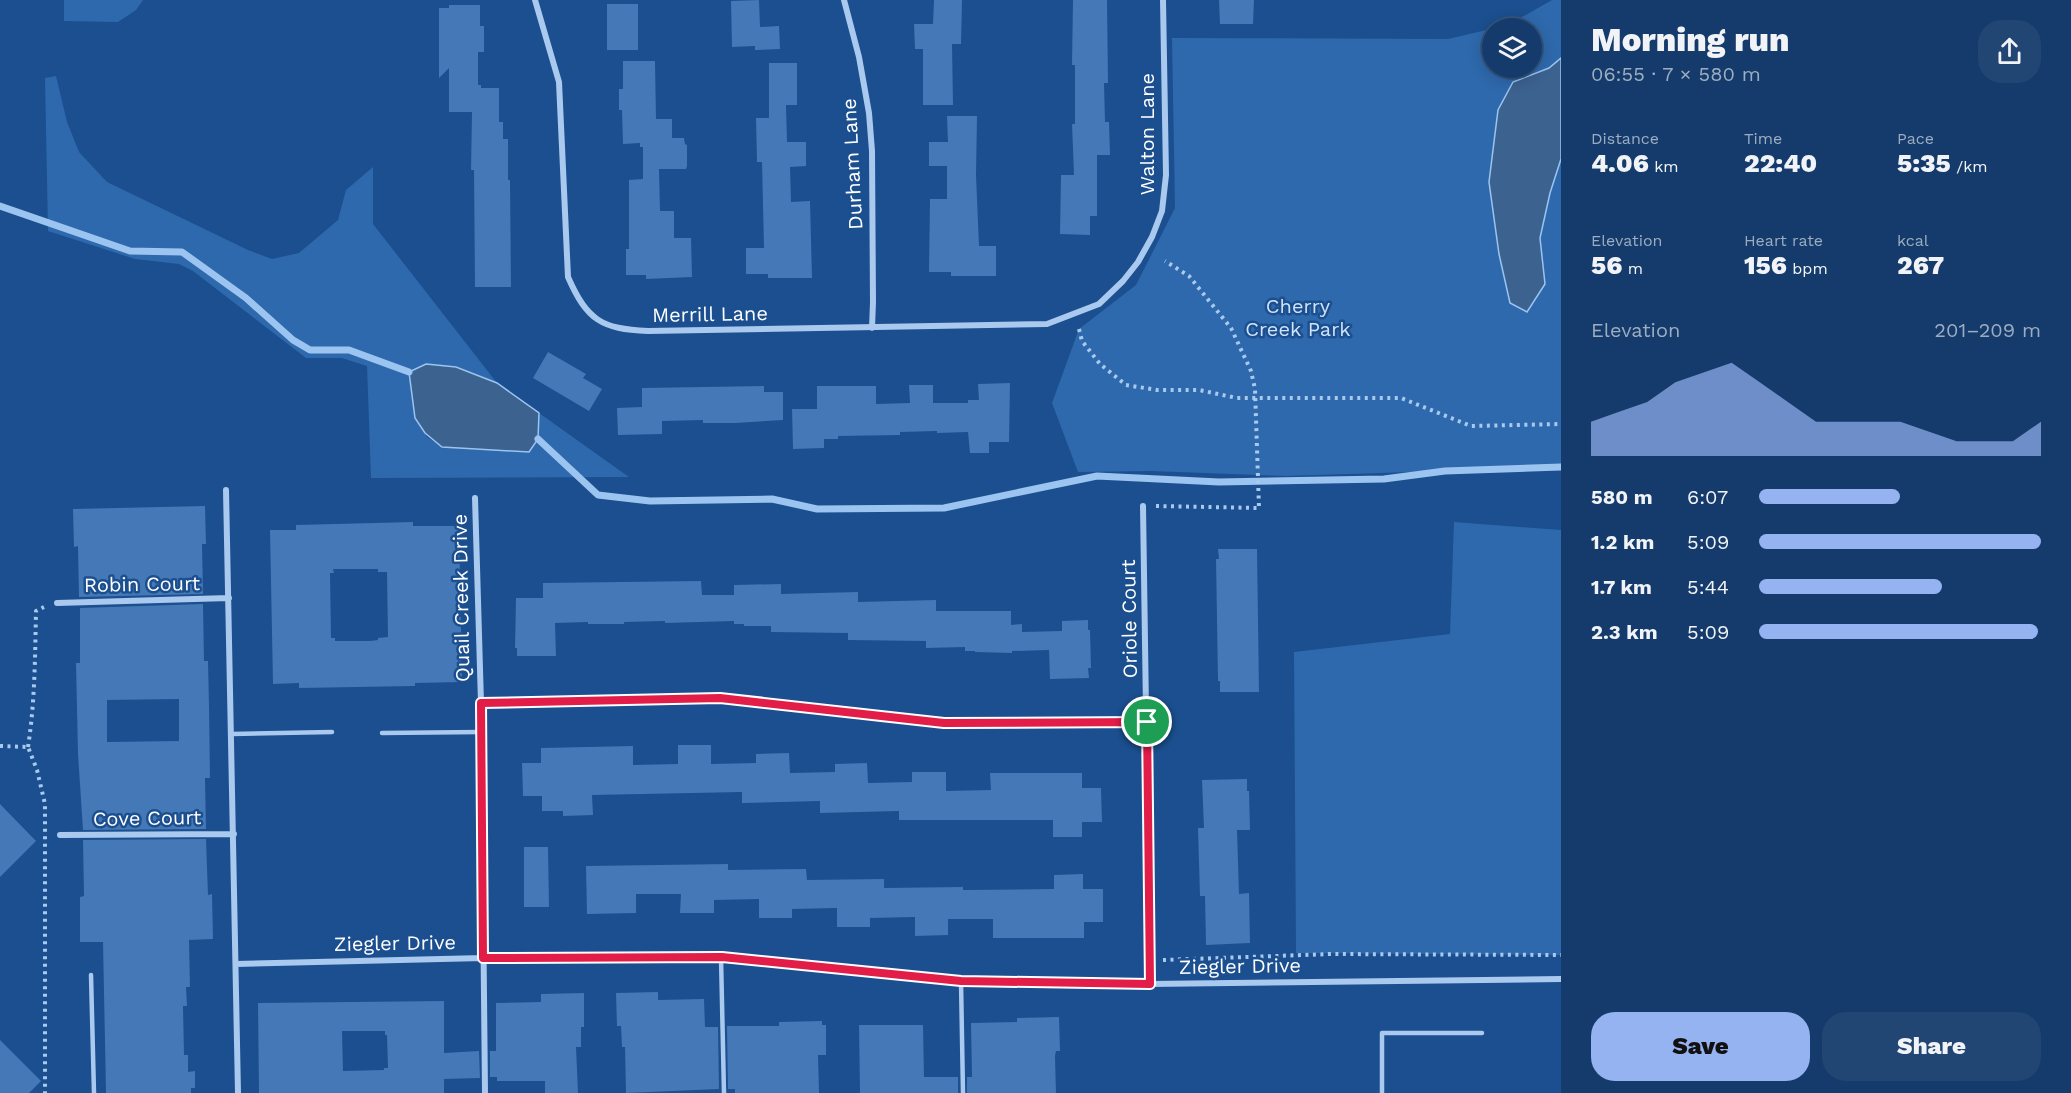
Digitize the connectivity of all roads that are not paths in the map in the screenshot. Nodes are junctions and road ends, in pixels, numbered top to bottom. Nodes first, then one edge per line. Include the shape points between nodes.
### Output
1 (535, 0) edge
2 (844, 0) edge
3 (1163, 0) edge
4 (1138, 262) joint
5 (872, 328) junction
6 (226, 490) dead end
7 (475, 498) dead end
8 (1143, 506) road end
9 (229, 598) junction
10 (57, 603) road end
11 (481, 703) junction
12 (1147, 722) junction
13 (332, 732) dead end
14 (481, 732) junction
15 (382, 733) dead end
16 (232, 734) junction
17 (234, 834) junction
18 (60, 835) dead end
19 (722, 957) junction
20 (483, 958) junction
21 (236, 964) junction
22 (91, 975) dead end
23 (1561, 979) edge
24 (961, 981) junction
25 (1150, 984) junction
26 (1482, 1033) dead end
27 (94, 1093) edge
28 (238, 1093) edge
29 (485, 1093) edge
30 (724, 1093) edge
31 (963, 1093) edge
32 (1382, 1093) edge

1 - 5 street, Merrill Lane via 559,82 568,277 590,315 605,325 625,330
2 - 5 street, Durham Lane via 869,112
3 - 4 street, Walton Lane via 1166,176 1162,212
4 - 5 street, Merrill Lane via 1099,304 1047,324
6 - 9 street
7 - 11 street, Quail Creek Drive
8 - 12 street, Oriole Court
9 - 10 street, Robin Court
9 - 16 street
11 - 12 street via 720,698 944,723
11 - 14 street, Quail Creek Drive
12 - 25 street, Oriole Court
13 - 16 lane
14 - 15 lane
14 - 20 street, Quail Creek Drive
16 - 17 street
17 - 18 street, Cove Court
17 - 21 street
19 - 20 street, Ziegler Drive
19 - 24 street, Ziegler Drive
19 - 30 lane
20 - 21 street, Ziegler Drive
20 - 29 street, Quail Creek Drive
21 - 28 street
22 - 27 lane
23 - 25 street, Ziegler Drive
24 - 25 street, Ziegler Drive
24 - 31 lane
26 - 32 lane via 1382,1033

